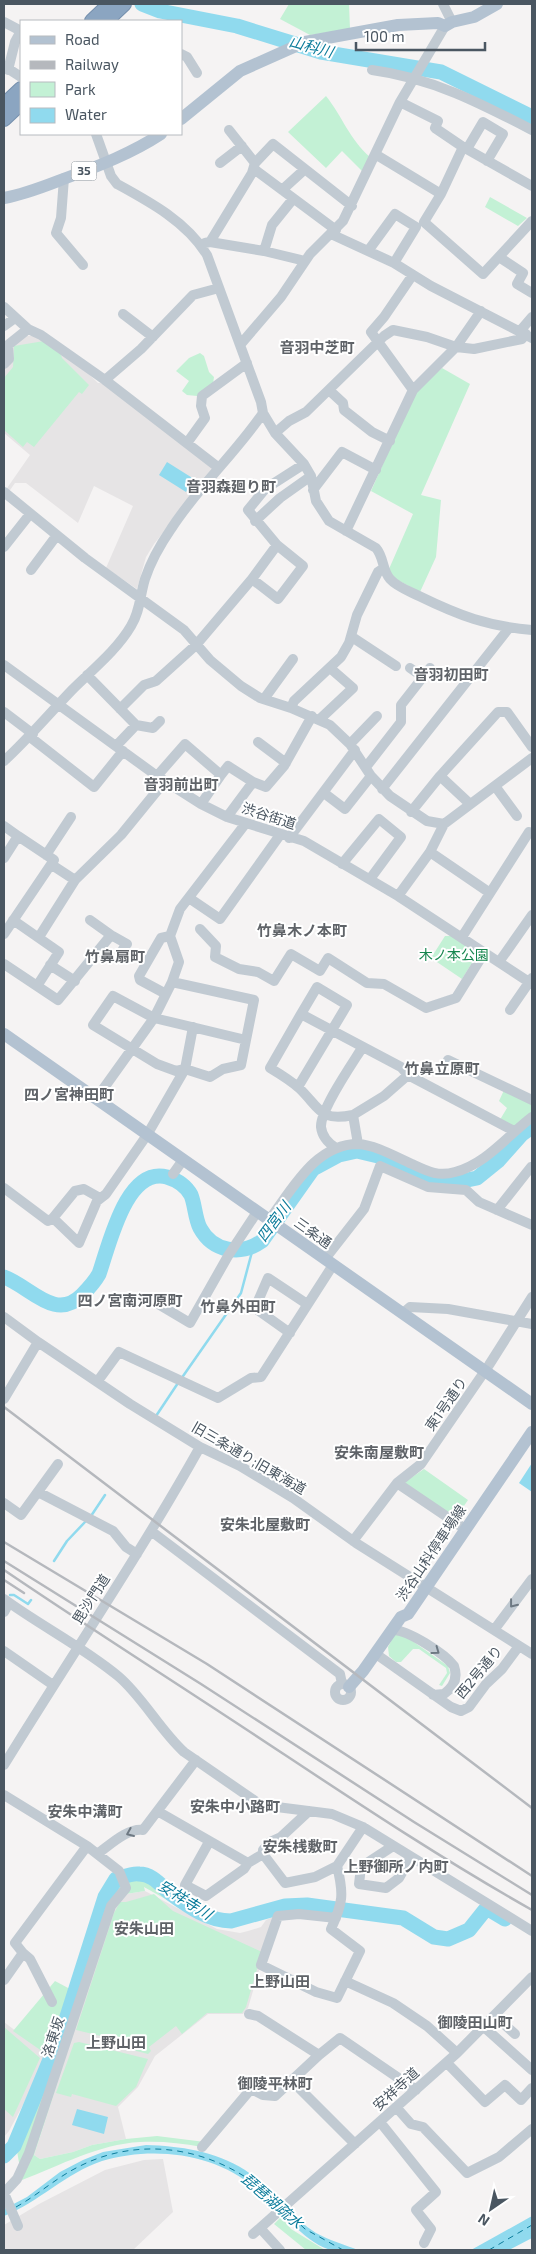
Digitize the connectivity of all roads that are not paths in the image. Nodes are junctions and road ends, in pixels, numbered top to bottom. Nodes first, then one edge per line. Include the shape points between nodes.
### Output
1 (110, 4) edge
2 (124, 4) edge
3 (443, 4) edge
4 (497, 4) edge
5 (104, 19) edge
6 (4, 22) edge
7 (448, 24) junction
8 (20, 30) edge
9 (20, 32) edge
10 (182, 54) edge
11 (6, 68) edge
12 (372, 70) dead end
13 (197, 73) dead end
14 (20, 76) edge
15 (414, 78) junction
16 (20, 90) edge
17 (400, 102) junction
18 (20, 104) edge
19 (4, 106) edge
20 (4, 119) edge
21 (182, 119) edge
22 (229, 130) dead end
23 (532, 130) edge
24 (96, 135) edge
25 (159, 135) edge
26 (242, 146) junction
27 (465, 148) junction
28 (375, 154) junction
29 (487, 161) junction
30 (107, 162) junction
31 (220, 164) dead end
32 (254, 166) junction
33 (304, 170) junction
34 (64, 178) junction
35 (532, 186) edge
36 (282, 190) junction
37 (441, 194) junction
38 (4, 198) edge
39 (293, 198) junction
40 (352, 206) junction
41 (532, 221) edge
42 (333, 232) junction
43 (205, 243) junction
44 (264, 250) junction
45 (368, 251) junction
46 (499, 257) junction
47 (305, 260) junction
48 (394, 263) junction
49 (83, 265) dead end
50 (412, 276) junction
51 (219, 288) junction
52 (532, 293) edge
53 (4, 307) edge
54 (480, 311) junction
55 (124, 314) dead end
56 (15, 318) junction
57 (4, 326) edge
58 (528, 328) edge
59 (28, 329) junction
60 (153, 337) junction
61 (378, 342) junction
62 (240, 345) junction
63 (456, 347) junction
64 (248, 363) junction
65 (4, 364) edge
66 (105, 380) junction
67 (329, 390) junction
68 (413, 390) junction
69 (263, 413) junction
70 (275, 433) junction
71 (390, 441) junction
72 (186, 444) junction
73 (304, 464) junction
74 (219, 468) junction
75 (376, 470) junction
76 (311, 476) junction
77 (313, 490) junction
78 (4, 492) edge
79 (30, 514) junction
80 (255, 521) junction
81 (346, 531) junction
82 (57, 535) junction
83 (277, 545) junction
84 (4, 547) edge
85 (384, 568) junction
86 (31, 570) dead end
87 (252, 579) junction
88 (142, 600) junction
89 (509, 628) junction
90 (532, 630) edge
91 (352, 637) junction
92 (196, 645) junction
93 (293, 659) dead end
94 (4, 665) edge
95 (396, 666) dead end
96 (330, 668) junction
97 (410, 668) dead end
98 (430, 668) dead end
99 (87, 676) junction
100 (423, 677) junction
101 (264, 699) junction
102 (59, 704) junction
103 (291, 708) junction
104 (120, 709) junction
105 (4, 712) edge
106 (376, 716) dead end
107 (316, 718) junction
108 (160, 721) dead end
109 (136, 725) junction
110 (31, 736) junction
111 (258, 742) dead end
112 (353, 747) junction
113 (532, 747) edge
114 (119, 748) junction
115 (532, 758) edge
116 (4, 762) edge
117 (286, 764) junction
118 (368, 772) junction
119 (221, 775) junction
120 (440, 776) junction
121 (161, 778) junction
122 (253, 782) junction
123 (495, 786) junction
124 (382, 788) junction
125 (324, 793) junction
126 (201, 804) junction
127 (470, 804) junction
128 (411, 812) junction
129 (517, 816) dead end
130 (71, 817) dead end
131 (227, 817) junction
132 (246, 823) junction
133 (444, 824) junction
134 (4, 826) edge
135 (529, 832) dead end
136 (18, 836) junction
137 (284, 836) junction
138 (430, 852) junction
139 (46, 855) junction
140 (4, 858) edge
141 (342, 864) junction
142 (52, 865) junction
143 (370, 879) junction
144 (75, 880) junction
145 (490, 893) junction
146 (398, 896) junction
147 (189, 898) junction
148 (532, 915) edge
149 (13, 920) junction
150 (90, 920) dead end
151 (200, 928) dead end
152 (4, 934) edge
153 (111, 935) junction
154 (170, 936) junction
155 (39, 937) junction
156 (462, 938) junction
157 (122, 949) dead end
158 (484, 953) junction
159 (499, 962) junction
160 (4, 964) edge
161 (50, 965) junction
162 (75, 981) junction
163 (531, 981) edge
164 (172, 982) junction
165 (37, 986) junction
166 (166, 994) junction
167 (510, 1010) dead end
168 (301, 1014) junction
169 (154, 1018) junction
170 (193, 1027) junction
171 (332, 1031) junction
172 (4, 1034) edge
173 (246, 1040) junction
174 (131, 1048) junction
175 (362, 1048) junction
176 (448, 1060) dead end
177 (185, 1070) junction
178 (408, 1075) junction
179 (298, 1087) junction
180 (96, 1099) junction
181 (532, 1100) edge
182 (323, 1114) junction
183 (353, 1115) junction
184 (532, 1117) edge
185 (514, 1131) junction
186 (147, 1135) junction
187 (358, 1144) junction
188 (336, 1148) junction
189 (183, 1160) junction
190 (532, 1168) edge
191 (173, 1174) dead end
192 (4, 1188) edge
193 (100, 1198) junction
194 (498, 1210) junction
195 (257, 1212) junction
196 (53, 1218) junction
197 (272, 1222) junction
198 (532, 1225) edge
199 (329, 1262) junction
200 (532, 1296) edge
201 (158, 1304) dead end
202 (307, 1304) junction
203 (403, 1313) junction
204 (4, 1317) edge
205 (518, 1321) junction
206 (532, 1324) edge
207 (290, 1333) junction
208 (38, 1342) junction
209 (485, 1371) junction
210 (97, 1382) junction
211 (4, 1399) edge
212 (532, 1404) edge
213 (532, 1432) edge
214 (200, 1447) junction
215 (58, 1464) dead end
216 (397, 1483) junction
217 (38, 1492) junction
218 (4, 1503) edge
219 (465, 1529) junction
220 (151, 1530) junction
221 (353, 1541) junction
222 (137, 1554) junction
223 (532, 1579) edge
224 (426, 1588) junction
225 (6, 1605) edge
226 (408, 1614) junction
227 (392, 1630) junction
228 (494, 1630) junction
229 (410, 1634) junction
230 (77, 1646) junction
231 (519, 1646) junction
232 (4, 1651) edge
233 (376, 1654) junction
234 (532, 1654) edge
235 (53, 1685) junction
236 (346, 1686) joint
237 (433, 1695) junction
238 (196, 1760) junction
239 (4, 1765) edge
240 (4, 1795) edge
241 (309, 1811) junction
242 (159, 1812) junction
243 (363, 1827) junction
244 (209, 1842) junction
245 (87, 1846) junction
246 (393, 1846) junction
247 (97, 1854) junction
248 (263, 1854) junction
249 (411, 1857) junction
250 (248, 1863) junction
251 (337, 1866) junction
252 (337, 1916) junction
253 (532, 1931) edge
254 (23, 1954) junction
255 (532, 1977) edge
256 (4, 1980) edge
257 (345, 1981) junction
258 (52, 2002) dead end
259 (249, 2014) dead end
260 (495, 2016) junction
261 (484, 2026) junction
262 (515, 2034) dead end
263 (457, 2053) junction
264 (319, 2055) junction
265 (446, 2063) junction
266 (532, 2070) edge
267 (292, 2081) junction
268 (532, 2088) edge
269 (416, 2090) junction
270 (396, 2107) junction
271 (380, 2122) junction
272 (532, 2129) edge
273 (355, 2144) junction
274 (202, 2147) dead end
275 (18, 2226) dead end
276 (424, 2243) dead end
277 (280, 2250) edge

1 - 5 highway
2 - 5 highway
3 - 7 street
4 - 7 main road via 474,17
6 - 8 street
7 - 15 street
7 - 21 main road via 398,25 305,42 240,71
9 - 11 street
10 - 13 street
11 - 14 street
12 - 15 street
15 - 17 street
15 - 23 street via 458,92
16 - 19 highway
17 - 27 street via 438,121 435,128
17 - 28 street
18 - 20 highway
22 - 26 street
24 - 30 street
25 - 30 main road, 35
26 - 31 street
26 - 32 street
27 - 29 street
27 - 29 street via 482,122 503,134
27 - 37 street
28 - 37 street
28 - 40 street
29 - 35 street
30 - 34 main road, 35
30 - 43 street via 117,184 171,217
32 - 33 street via 274,144
32 - 36 street
32 - 43 street
33 - 36 street
33 - 40 street
34 - 38 main road, 35 via 22,195
34 - 49 street via 61,218 56,234
36 - 39 street
37 - 46 street via 424,222 483,274
39 - 42 street
39 - 44 street via 272,225
40 - 42 street
41 - 46 street
42 - 45 street
42 - 47 street
43 - 44 street
43 - 51 street
44 - 47 street
45 - 48 street
45 - 48 street via 395,214 416,227
46 - 52 street via 523,273 517,284
47 - 62 street via 281,297
48 - 50 street
50 - 54 street
50 - 61 street via 371,332
51 - 60 street via 193,295
51 - 62 street
53 - 56 street
54 - 58 street
54 - 63 street
55 - 60 street
56 - 57 street
56 - 59 street
58 - 63 street via 522,339 474,349
59 - 65 street via 8,345 9,359
59 - 66 street via 42,335
60 - 66 street
61 - 63 street via 393,330
61 - 67 street
61 - 68 street
62 - 64 street
63 - 68 street
64 - 69 street
64 - 72 street via 202,396 205,418
66 - 72 street
67 - 70 street via 306,412
67 - 71 street via 343,403 344,410 372,432
68 - 71 street
69 - 70 street
69 - 74 street
70 - 73 street
71 - 75 street
72 - 74 street
73 - 76 street
73 - 80 street via 265,489 248,510
74 - 88 street via 192,498 156,551
75 - 77 street via 342,452
75 - 81 street
76 - 77 street
76 - 80 street
77 - 81 street via 329,521
78 - 79 street
79 - 82 street
79 - 84 street
80 - 83 street
81 - 85 street via 376,548
82 - 86 street
82 - 88 street
83 - 87 street
83 - 87 street via 303,566 278,599
85 - 89 street via 397,586 458,615
85 - 91 street via 378,572 357,615
87 - 92 street
88 - 92 street via 184,630
88 - 99 street via 132,626
89 - 90 street
89 - 124 street
91 - 95 street
91 - 96 street via 341,657
92 - 101 street via 241,686
92 - 104 street via 156,681 144,684
93 - 101 street
94 - 102 street, 渋谷街道
96 - 103 street via 294,701
96 - 107 street via 353,688
97 - 100 street
98 - 100 street
99 - 102 street
99 - 104 street
100 - 118 street via 401,705 402,722
101 - 103 street
102 - 110 street
102 - 114 street, 渋谷街道
103 - 107 street
104 - 109 street
105 - 110 street
106 - 112 street
107 - 112 street via 330,724
107 - 117 street
108 - 109 street via 152,728
109 - 114 street
110 - 114 street via 94,787
110 - 116 street
111 - 117 street
112 - 118 street
112 - 125 street
113 - 120 street via 507,712 498,712
114 - 121 street, 渋谷街道
115 - 123 street
117 - 122 street via 266,788
118 - 124 street
118 - 125 street via 345,809
119 - 121 street via 185,744
119 - 122 street via 228,766
119 - 126 street
120 - 127 street
120 - 128 street
121 - 126 street, 渋谷街道
121 - 144 street via 121,835
122 - 131 street
123 - 127 street
123 - 129 street
124 - 128 street
125 - 137 street
126 - 131 street, 渋谷街道
127 - 133 street
128 - 133 street via 427,821
130 - 139 street
131 - 132 street, 渋谷街道
132 - 137 street, 渋谷街道
132 - 147 street
133 - 138 street
134 - 136 street
135 - 145 street
136 - 139 street
136 - 140 street
137 - 141 street, 渋谷街道 via 304,841
137 - 147 street via 220,919
138 - 145 street
138 - 146 street
139 - 142 street via 54,860
141 - 143 street, 渋谷街道
141 - 143 street via 379,819 401,836
142 - 144 street
142 - 149 street
143 - 146 street, 渋谷街道
144 - 155 street
145 - 156 street
146 - 156 street, 渋谷街道
147 - 154 street via 172,924
148 - 159 street
149 - 152 street
149 - 155 street
150 - 153 street
151 - 158 street via 216,946 215,957 239,969 258,972 274,981 291,954 320,971 328,958 368,983 384,984 426,1008 456,998
153 - 157 street via 127,944
153 - 162 street
154 - 164 street via 179,962
154 - 166 street via 161,938 139,976 140,980
155 - 161 street via 59,952
156 - 158 street, 渋谷街道
158 - 159 street, 渋谷街道
159 - 163 street, 渋谷街道
160 - 165 street
161 - 162 street
161 - 165 street
162 - 165 street via 58,1000
163 - 167 street
164 - 166 street
164 - 173 street via 254,1000
166 - 169 street
168 - 171 street
168 - 171 street via 317,987 347,1005
168 - 179 street via 270,1068
169 - 170 street
169 - 174 street
169 - 174 street via 113,996 94,1025
170 - 173 street
170 - 177 street
171 - 175 street
171 - 179 street
172 - 180 main road, 三条通
173 - 177 street via 241,1065 223,1069 210,1077
174 - 177 street via 157,1064 176,1071
174 - 180 street
175 - 178 street via 401,1067
175 - 182 street
176 - 181 street
177 - 186 street
178 - 183 street via 384,1096
178 - 185 street
179 - 182 street
180 - 186 main road, 三条通
182 - 183 street via 338,1118
182 - 188 street via 321,1127 326,1141
183 - 187 street
184 - 185 street
185 - 187 street via 484,1158 456,1172 438,1175 373,1147
186 - 189 main road, 三条通
186 - 193 street
187 - 188 street
188 - 197 street via 312,1163
189 - 191 street
189 - 195 main road, 三条通
190 - 194 street
192 - 196 street via 48,1222
193 - 196 street via 84,1189 75,1191
193 - 196 street via 79,1243
194 - 198 street
194 - 199 street via 480,1202 466,1190 428,1187 380,1166 364,1209
195 - 197 main road, 三条通
195 - 201 street via 190,1324
197 - 199 main road, 三条通
199 - 202 street
199 - 203 main road, 三条通
200 - 205 street, 東1号通り
202 - 207 street
202 - 207 street via 268,1278 255,1308
203 - 205 street via 410,1307 448,1309
203 - 209 main road, 三条通
204 - 208 street, 旧三条通り;旧東海道
205 - 206 street
205 - 209 street, 東1号通り
207 - 210 street via 261,1377 251,1378 218,1398 118,1352
208 - 210 street, 旧三条通り;旧東海道
208 - 211 street
209 - 212 main road, 三条通
209 - 216 street, 東1号通り via 421,1464
210 - 214 street, 旧三条通り;旧東海道
213 - 219 main road, 渋谷山科停車場線
214 - 220 street, 毘沙門道
214 - 221 street, 旧三条通り;旧東海道 via 278,1489
215 - 217 street
216 - 219 street
216 - 221 street, 東1号通り
217 - 218 street via 21,1515
217 - 222 street via 113,1531 126,1547
219 - 224 main road, 渋谷山科停車場線
220 - 222 street, 毘沙門道
220 - 236 street via 340,1674
221 - 224 street, 旧三条通り;旧東海道
222 - 230 street, 毘沙門道
223 -> 228 street
224 - 226 main road, 渋谷山科停車場線
224 - 228 street, 旧三条通り;旧東海道
225 - 230 street
226 - 227 main road, 渋谷山科停車場線 via 401,1617
226 - 229 street
227 - 229 street
227 - 233 main road, 渋谷山科停車場線
228 - 231 street, 旧三条通り;旧東海道
229 -> 237 street via 454,1666 454,1682 444,1694
230 - 235 street, 毘沙門道
230 - 238 street via 120,1678 173,1742
231 - 234 street, 旧三条通り;旧東海道
231 - 237 street, 西2号通り via 467,1709 456,1710
232 - 235 street
233 - 236 main road, 渋谷山科停車場線
233 - 237 street, 西2号通り
235 - 239 street, 毘沙門道
238 - 241 street via 261,1804
238 - 242 street
240 - 245 street
241 - 243 street via 332,1814
241 - 248 street via 270,1842
242 - 244 street
242 -> 247 street via 143,1830 136,1829
243 - 246 street
243 - 251 street
244 - 250 street
244 - 250 street via 185,1885 206,1896
245 - 247 street
245 - 254 street via 16,1943
246 - 249 street
246 - 249 street via 361,1867 359,1884 386,1888 399,1878
247 - 275 street, 洛東坂 via 119,1871 126,1888 111,1906 29,2153 17,2179 4,2193
248 - 250 street
248 - 251 street via 285,1883 316,1877
249 - 253 street
251 - 252 street via 342,1902
252 - 257 street via 331,1929 360,1951
252 - 257 street via 278,1916 261,1965 316,1992 337,1998
254 - 256 street
254 - 258 street via 30,1959
255 - 260 street, 安祥寺道
257 - 263 street via 393,2003 427,2026
259 - 264 street via 258,2016
260 - 261 street, 安祥寺道
260 - 262 street
261 - 263 street, 安祥寺道
261 - 266 street
263 - 265 street, 安祥寺道
264 - 267 street
264 - 269 street via 340,2038
265 - 268 street via 485,2102 505,2085 521,2100
265 - 269 street, 安祥寺道
267 - 273 street
267 - 274 street via 275,2096 251,2089
269 - 270 street, 安祥寺道
270 - 271 street, 安祥寺道
270 - 272 street via 411,2124 423,2127 467,2173 499,2157
271 - 273 street, 安祥寺道
271 - 276 street via 436,2192 416,2210 431,2229
273 - 277 street, 安祥寺道 via 257,2231

